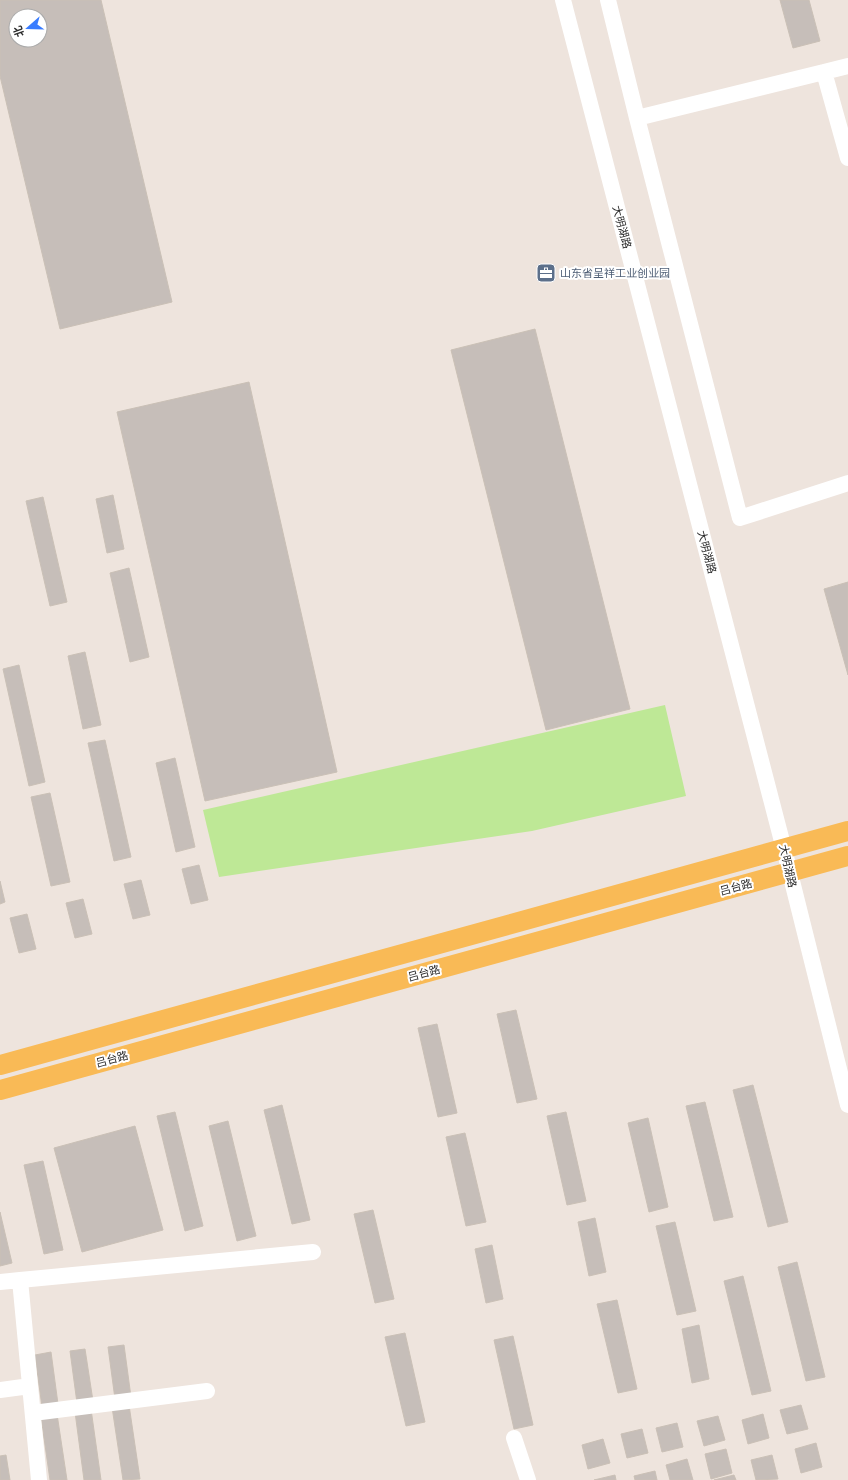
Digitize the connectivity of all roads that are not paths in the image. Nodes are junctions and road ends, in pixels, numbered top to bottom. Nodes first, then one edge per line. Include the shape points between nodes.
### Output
1 (563, 0) edge
2 (608, 0) edge
3 (848, 66) edge
4 (824, 72) junction
5 (637, 118) junction
6 (848, 158) edge
7 (848, 483) edge
8 (848, 831) edge
9 (784, 849) junction
10 (848, 856) edge
11 (789, 872) junction
12 (0, 1065) edge
13 (0, 1090) edge
14 (848, 1105) edge
15 (313, 1252) dead end
16 (20, 1280) junction
17 (0, 1282) edge
18 (30, 1386) junction
19 (0, 1390) edge
20 (207, 1391) dead end
21 (33, 1413) junction
22 (514, 1438) dead end
23 (39, 1480) edge
24 (528, 1480) edge

1 - 9 street, 大明湖路
2 - 5 street
3 - 4 street
4 - 5 street
4 - 6 street
5 - 7 street via 740,518
8 - 9 main road
9 - 11 street, 大明湖路
9 - 12 main road
10 - 11 main road, 吕台路
11 - 13 main road, 吕台路
11 - 14 street, 大明湖路
15 - 16 street
16 - 17 street
16 - 18 street
18 - 19 street
18 - 21 street
20 - 21 street
21 - 23 street
22 - 24 street

